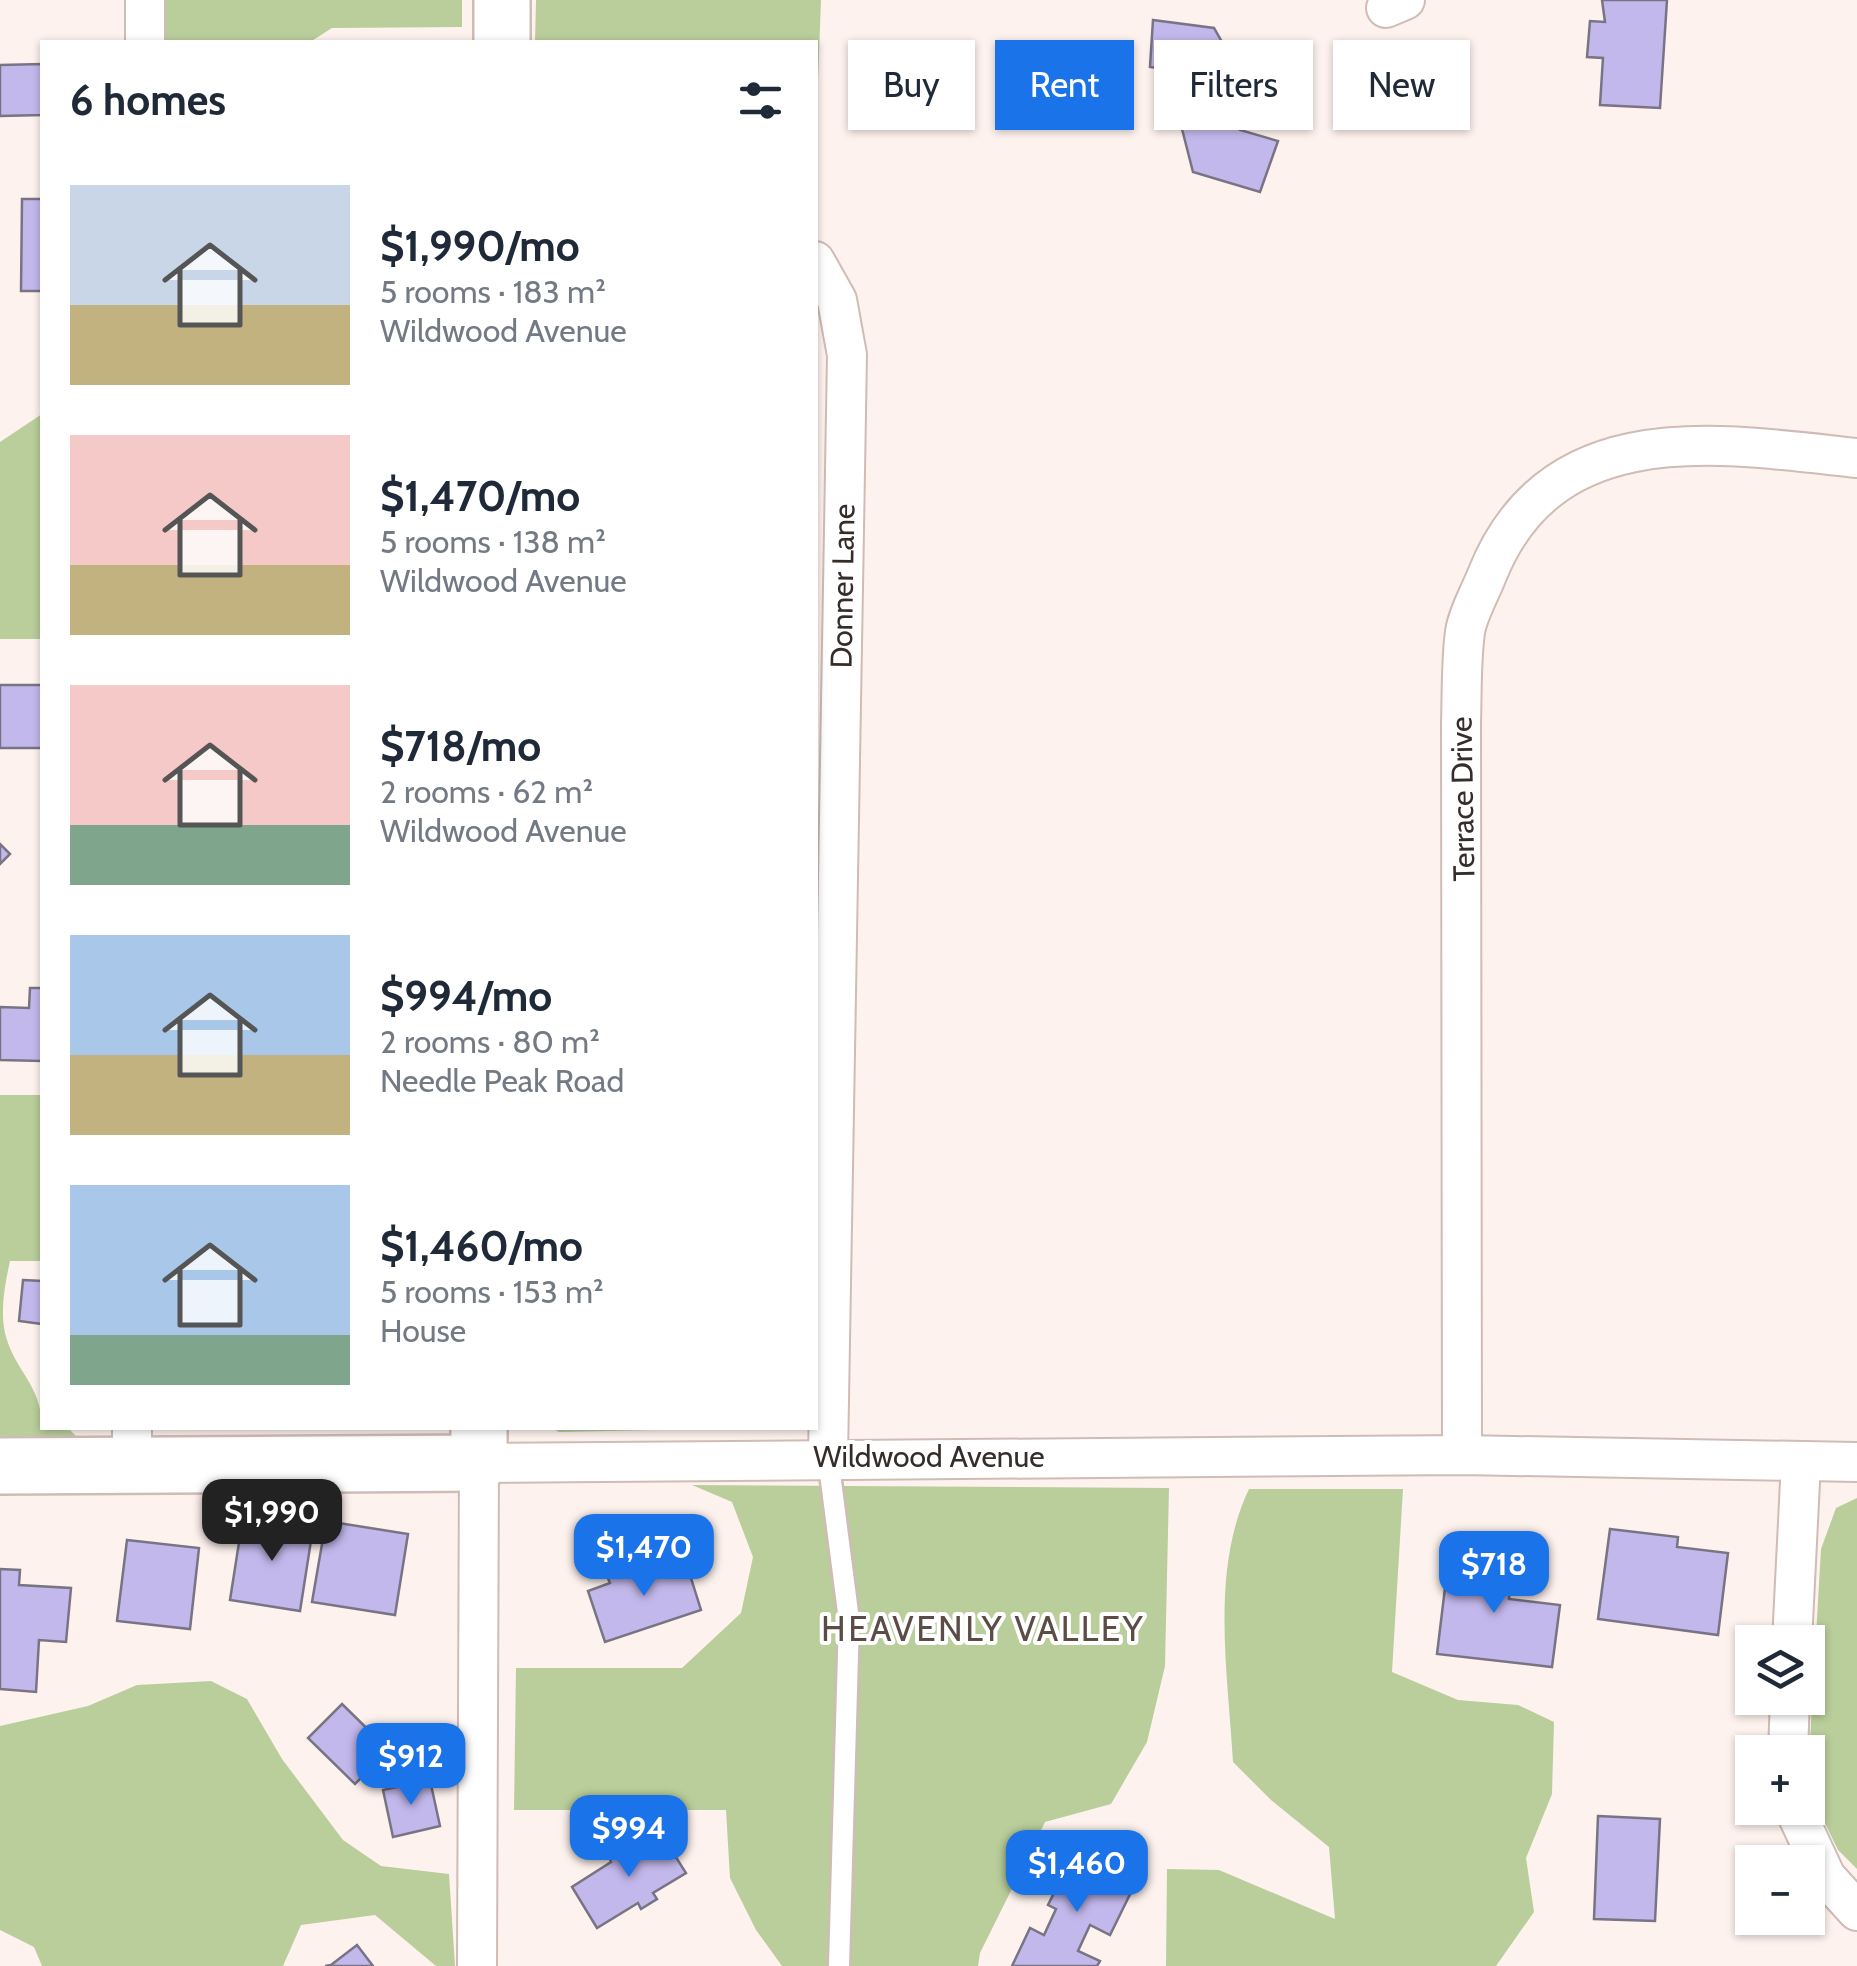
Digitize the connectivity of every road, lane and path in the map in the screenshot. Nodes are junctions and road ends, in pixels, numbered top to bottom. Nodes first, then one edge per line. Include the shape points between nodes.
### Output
1 (145, 0) edge
2 (502, 0) edge
3 (144, 40) edge
4 (502, 40) edge
5 (818, 267) edge
6 (1857, 458) edge
7 (397, 1430) edge
8 (479, 1445) edge
9 (132, 1447) edge
10 (1462, 1455) junction
11 (828, 1458) junction
12 (348, 1462) junction
13 (1801, 1462) junction
14 (1857, 1462) edge
15 (0, 1466) edge
16 (1793, 1625) edge
17 (1802, 1825) edge
18 (1857, 1912) edge
19 (477, 1966) edge
20 (840, 1966) edge

1 - 3 street
2 - 4 street
5 - 11 street, Donner Lane via 836,300 847,354
6 - 10 street, Terrace Drive via 1675,444 1616,453 1556,481 1502,536 1466,628 1461,723
7 - 12 street
8 - 11 street, Wildwood Avenue
8 - 12 street, Wildwood Avenue
8 - 19 street
9 - 12 street, Wildwood Avenue
9 - 15 street, Wildwood Avenue
10 - 11 street, Wildwood Avenue
10 - 13 street, Wildwood Avenue
11 - 20 lane via 849,1620
13 - 14 street, Wildwood Avenue
13 - 16 street
17 - 18 street via 1826,1877

